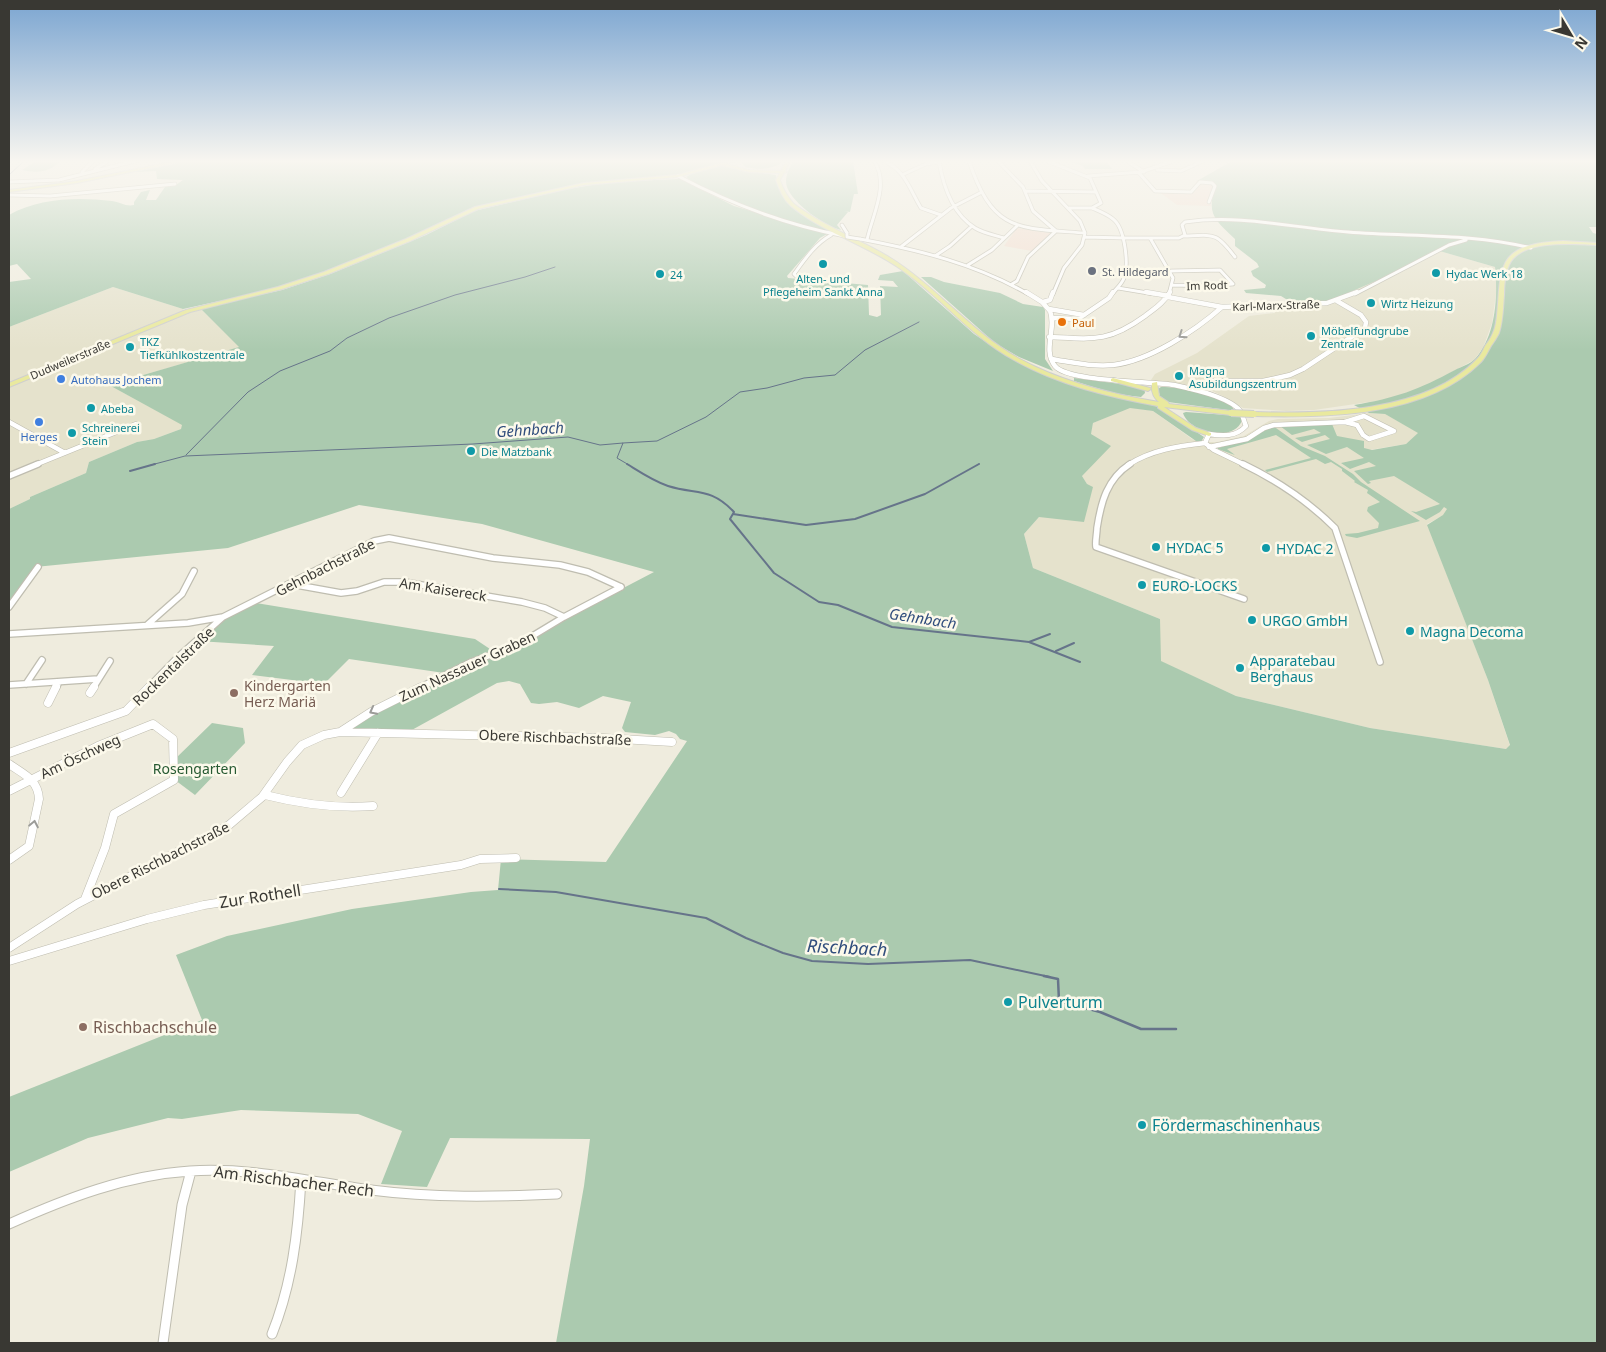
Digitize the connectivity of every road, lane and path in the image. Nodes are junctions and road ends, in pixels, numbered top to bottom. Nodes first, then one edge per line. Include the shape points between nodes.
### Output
1 (442, 224) edge
2 (794, 224) edge
3 (824, 224) edge
4 (871, 224) edge
5 (929, 224) edge
6 (1013, 224) edge
7 (1048, 224) edge
8 (1081, 224) edge
9 (1117, 224) edge
10 (1183, 224) edge
11 (1289, 224) edge
12 (842, 225) dead end
13 (972, 226) joint
14 (1017, 226) junction
15 (1056, 231) junction
16 (832, 234) junction
17 (847, 235) junction
18 (1085, 235) junction
19 (1184, 236) junction
20 (1004, 238) junction
21 (1124, 238) junction
22 (1150, 238) junction
23 (1479, 238) junction
24 (867, 240) junction
25 (1597, 244) edge
26 (902, 246) junction
27 (1532, 248) junction
28 (935, 256) junction
29 (1235, 256) dead end
30 (968, 266) junction
31 (1170, 271) junction
32 (796, 276) dead end
33 (1012, 284) junction
34 (1172, 285) junction
35 (1118, 288) junction
36 (1169, 296) junction
37 (1337, 301) junction
38 (1043, 302) junction
39 (1222, 307) junction
40 (1050, 309) junction
41 (1084, 315) junction
42 (1052, 318) junction
43 (1049, 337) junction
44 (1051, 359) junction
45 (1113, 380) joint
46 (9, 385) edge
47 (1150, 385) junction
48 (1199, 389) junction
49 (1126, 397) junction
50 (1146, 402) junction
51 (1178, 407) junction
52 (1199, 410) junction
53 (1181, 420) junction
54 (9, 422) edge
55 (1345, 422) junction
56 (136, 424) dead end
57 (1209, 434) junction
58 (1207, 445) junction
59 (64, 453) junction
60 (9, 476) edge
61 (38, 567) dead end
62 (194, 571) dead end
63 (291, 584) junction
64 (621, 587) joint
65 (1244, 599) dead end
66 (9, 607) edge
67 (223, 617) junction
68 (564, 617) junction
69 (147, 625) junction
70 (9, 634) edge
71 (42, 660) dead end
72 (110, 661) dead end
73 (1380, 662) dead end
74 (98, 679) junction
75 (59, 682) junction
76 (26, 684) junction
77 (9, 685) edge
78 (90, 693) dead end
79 (48, 703) dead end
80 (340, 732) junction
81 (378, 733) junction
82 (672, 742) dead end
83 (9, 753) edge
84 (9, 764) edge
85 (31, 779) junction
86 (9, 791) edge
87 (341, 793) dead end
88 (265, 795) junction
89 (373, 806) dead end
90 (516, 858) dead end
91 (9, 860) edge
92 (85, 899) junction
93 (9, 948) edge
94 (9, 961) edge
95 (191, 1171) junction
96 (301, 1179) junction
97 (557, 1194) dead end
98 (9, 1224) edge
99 (272, 1334) dead end
100 (163, 1343) edge

1 - 46 main road, Dudweilerstraße via 312,278 188,311
2 - 16 street
3 - 49 main road via 900,266 976,332 1006,353 1058,377
4 - 24 street
5 - 26 street
6 - 14 street
7 - 15 street
8 - 18 street
9 - 21 street
10 - 19 street
11 - 23 street via 1346,232
12 - 17 street
13 - 20 street
13 - 28 street
14 - 15 street
14 - 20 street
15 - 18 street
15 - 33 street via 1028,258 1017,281
16 - 17 street, bridge
16 - 32 street via 812,251 794,274
17 - 24 street, bridge
18 - 21 street
18 - 38 street via 1082,245 1059,277 1050,300
19 - 22 street via 1176,239
19 - 29 street via 1214,236 1222,240
20 - 30 street
21 - 22 street
21 - 35 street via 1125,274
22 - 31 street
23 - 27 street
23 - 37 street, Karl-Marx-Straße via 1449,245
24 - 26 street
25 - 27 main road via 1556,243
26 - 28 street
27 - 52 main road, bridge via 1519,252 1507,262 1496,333 1476,363 1453,380 1422,396 1368,410 1308,416
28 - 30 street
30 - 33 street
31 - 34 street
31 - 34 street, Im Rodt via 1220,270 1233,284
33 - 38 street
34 - 36 street
35 - 36 street
35 - 41 street
36 - 39 street
36 - 43 street via 1130,327 1113,336 1087,339
37 - 39 street, Karl-Marx-Straße
37 - 48 street via 1361,315 1366,322 1365,328 1303,369 1263,381 1212,381
38 - 40 street
39 -> 44 street, Karl-Marx-Straße via 1172,342 1127,363 1107,366
40 - 41 street
40 - 42 street
41 - 42 street via 1076,320
42 - 43 street
43 - 44 street
44 - 45 street via 1054,368 1067,375
45 - 47 main road
47 - 48 street
47 - 49 main road via 1145,398
47 - 51 main road via 1157,398
48 - 57 street via 1233,405 1246,422 1243,430 1233,434
49 - 50 main road
50 - 51 main road
50 - 53 main road
51 - 52 main road
52 - 53 main road via 1178,412
53 - 57 main road via 1194,430
54 - 59 street
55 - 55 street via 1364,416 1394,431 1365,438 1357,425
55 - 58 street via 1274,425 1247,439
56 - 59 street
57 - 58 street
58 - 65 street via 1173,448 1128,463 1105,493 1095,544 1104,551
58 - 73 street via 1265,475 1319,512 1335,528
59 - 60 street
61 - 66 street
62 - 69 street via 182,594
63 - 64 street, Gehnbachstraße via 374,541 389,538 493,558 560,565 588,572
63 - 67 street, Gehnbachstraße
63 - 68 street, Am Kaisereck via 341,593 384,582 404,582 522,602
64 - 68 street, Zum Nassauer Graben
67 - 69 street, Gehnbachstraße
67 - 83 street, Rockentalstraße via 177,658 126,711
68 -> 80 street, Zum Nassauer Graben via 516,646 470,662 371,712
69 - 70 street, Gehnbachstraße
71 - 76 street
72 - 74 street
74 - 75 street
74 - 78 street
75 - 76 street
75 - 79 street
76 - 77 street
80 - 81 street, Obere Rischbachstraße
80 - 88 street, Obere Rischbachstraße via 302,744
81 - 82 street, Obere Rischbachstraße
81 - 87 street
84 - 85 street
85 - 86 street, Am Öschweg
91 -> 85 street via 29,846 39,796
85 - 92 street, Am Öschweg via 98,746 153,724 173,739 174,780 114,814
88 - 89 street via 332,808
88 - 92 street, Obere Rischbachstraße via 216,833
90 - 94 street, Zur Rothell via 480,859 204,905
92 - 93 street, Obere Rischbachstraße
95 - 96 street, Am Rischbacher Rech
95 - 98 street, Am Rischbacher Rech via 99,1189
95 - 100 street via 181,1213
96 - 97 street, Am Rischbacher Rech via 372,1190 436,1195
96 - 99 street via 291,1277

